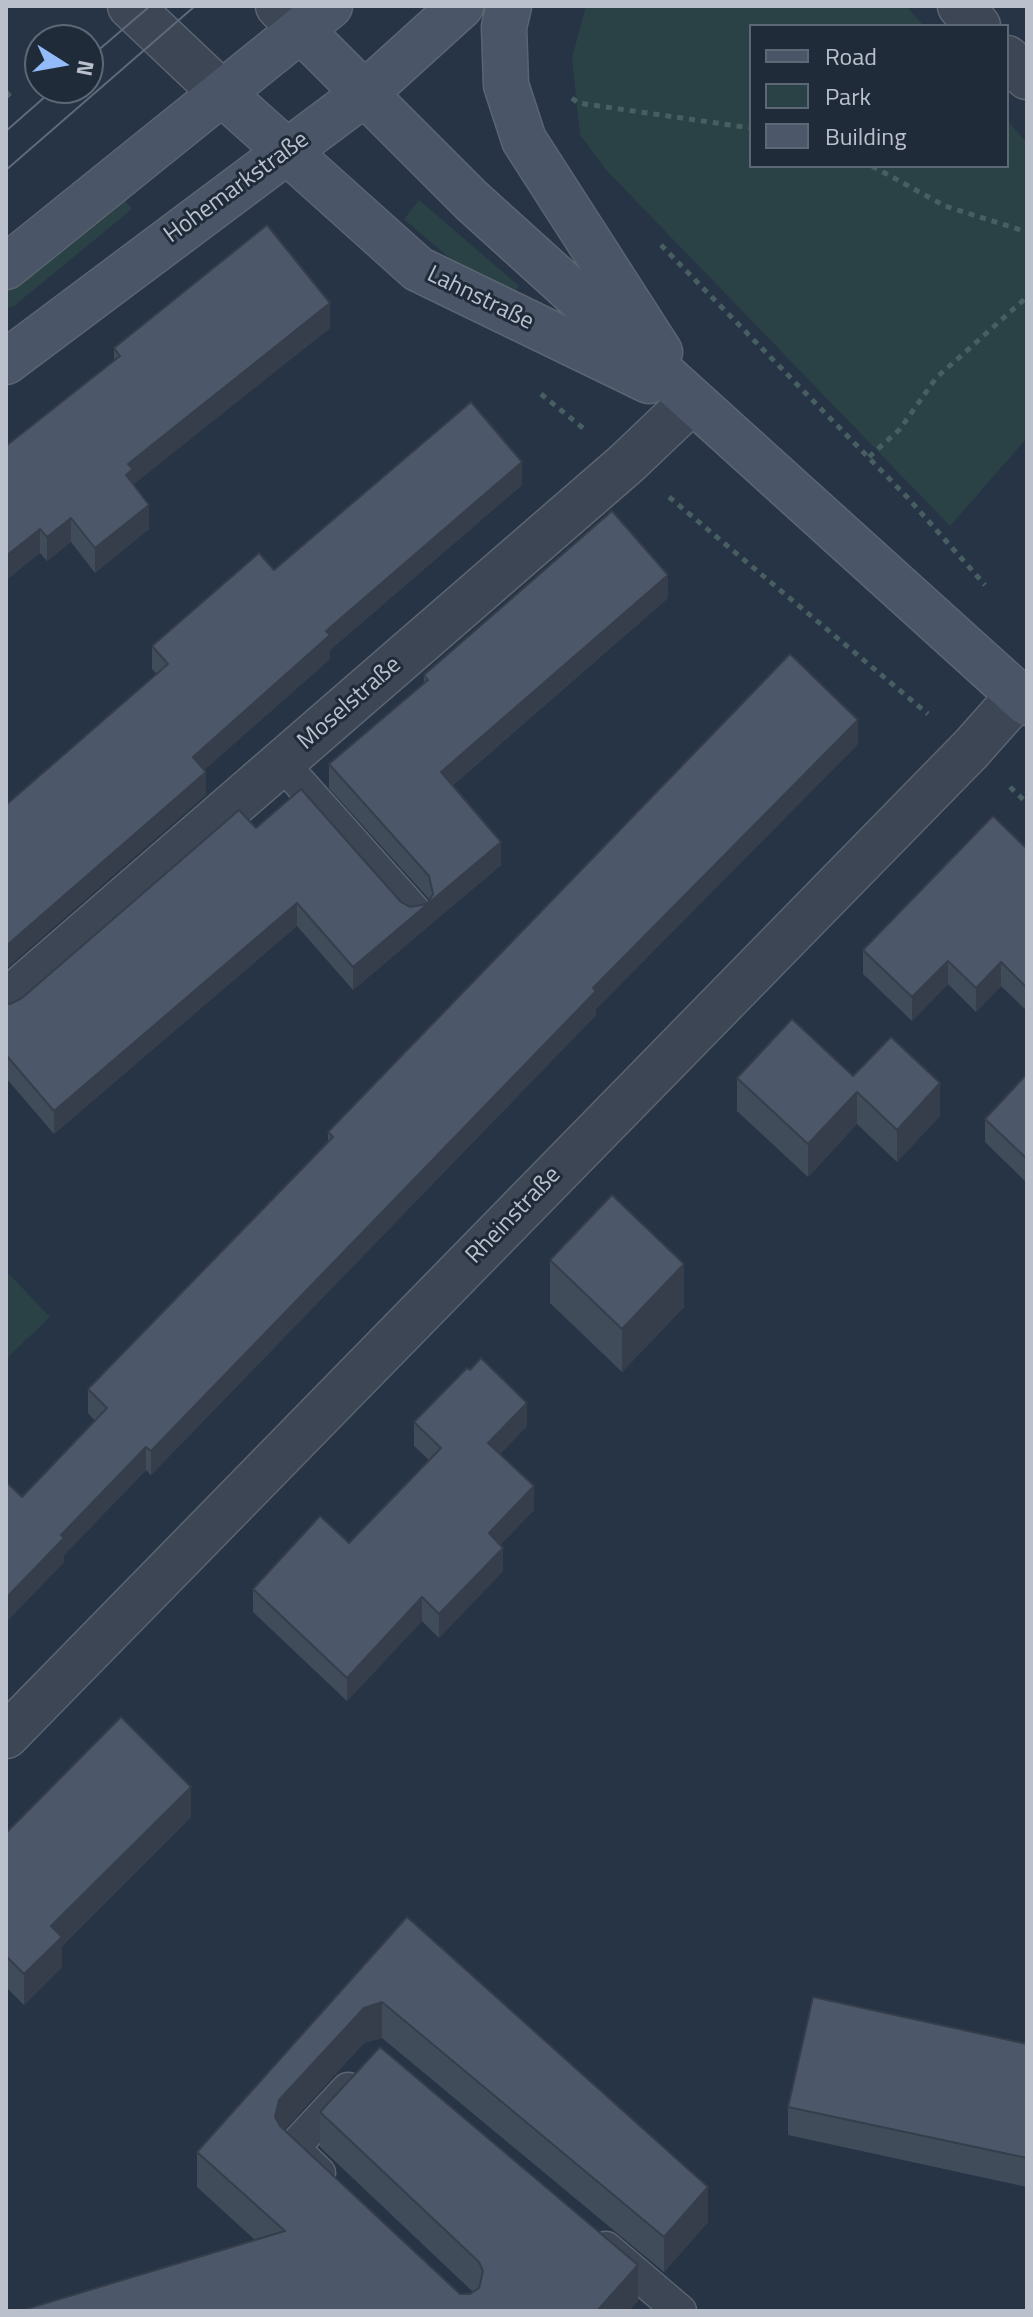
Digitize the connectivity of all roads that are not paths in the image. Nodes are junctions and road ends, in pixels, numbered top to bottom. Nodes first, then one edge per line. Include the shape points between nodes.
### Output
1 (130, 6) edge
2 (461, 6) edge
3 (509, 6) edge
4 (960, 6) edge
5 (303, 14) edge
6 (976, 24) edge
7 (1009, 60) edge
8 (1027, 77) edge
9 (364, 94) junction
10 (224, 95) junction
11 (290, 150) junction
12 (6, 267) edge
13 (6, 362) edge
14 (691, 402) junction
15 (1023, 699) edge
16 (282, 763) junction
17 (415, 912) edge
18 (6, 1002) edge
19 (6, 1736) edge
20 (367, 2068) edge
21 (339, 2192) edge
22 (580, 2226) edge
23 (680, 2311) edge

1 - 10 street
2 - 9 street, Hohemarkstraße
3 - 14 street, Lahnstraße via 504,27 506,85 524,140
4 - 6 street
5 - 9 street, Lahnstraße
5 - 10 street
7 - 8 street
9 - 11 street, Hohemarkstraße
9 - 14 street, Lahnstraße
10 - 11 street, Lahnstraße
10 - 12 street
11 - 13 street, Hohemarkstraße
11 - 14 street, Lahnstraße via 418,269
14 - 15 street, Lahnstraße
14 - 16 street, Moselstraße
15 - 19 street, Rheinstraße
16 - 17 lane
16 - 18 street, Moselstraße
20 - 21 lane via 293,2148
22 - 23 lane

